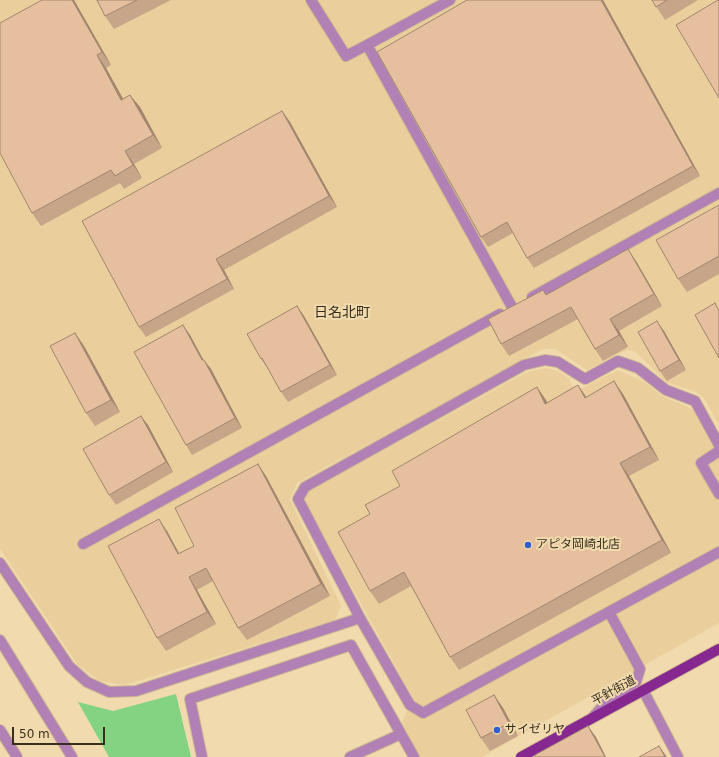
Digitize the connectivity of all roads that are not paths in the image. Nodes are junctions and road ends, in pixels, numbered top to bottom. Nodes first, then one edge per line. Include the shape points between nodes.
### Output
1 (311, 0) edge
2 (450, 0) edge
3 (366, 46) junction
4 (719, 193) edge
5 (519, 304) junction
6 (719, 445) edge
7 (719, 451) edge
8 (719, 494) edge
9 (83, 544) dead end
10 (719, 552) edge
11 (0, 563) edge
12 (609, 612) junction
13 (360, 618) junction
14 (0, 640) edge
15 (719, 649) edge
16 (643, 690) junction
17 (591, 719) junction
18 (0, 730) edge
19 (401, 734) junction
20 (17, 757) edge
21 (72, 757) edge
22 (202, 757) edge
23 (350, 757) edge
24 (414, 757) edge
25 (521, 757) edge
26 (678, 757) edge

1 - 3 street via 346,56
2 - 3 street
3 - 5 street
4 - 5 street
5 - 9 street
6 - 13 street via 695,401 666,390 638,368 618,362 585,379 558,362 545,360 524,365 305,487 298,499
7 - 8 street via 701,463
10 - 12 street
11 - 13 street via 69,666 87,682 110,692 136,691
12 - 13 street via 423,713 410,705
12 - 17 street via 640,669 636,682 609,699
14 - 21 street
15 - 16 main road, 平針街道
16 - 17 main road, 平針街道
16 - 26 street
17 - 25 main road, 平針街道
18 - 20 street
19 - 22 street via 351,645 190,699
19 - 23 street
19 - 24 street

